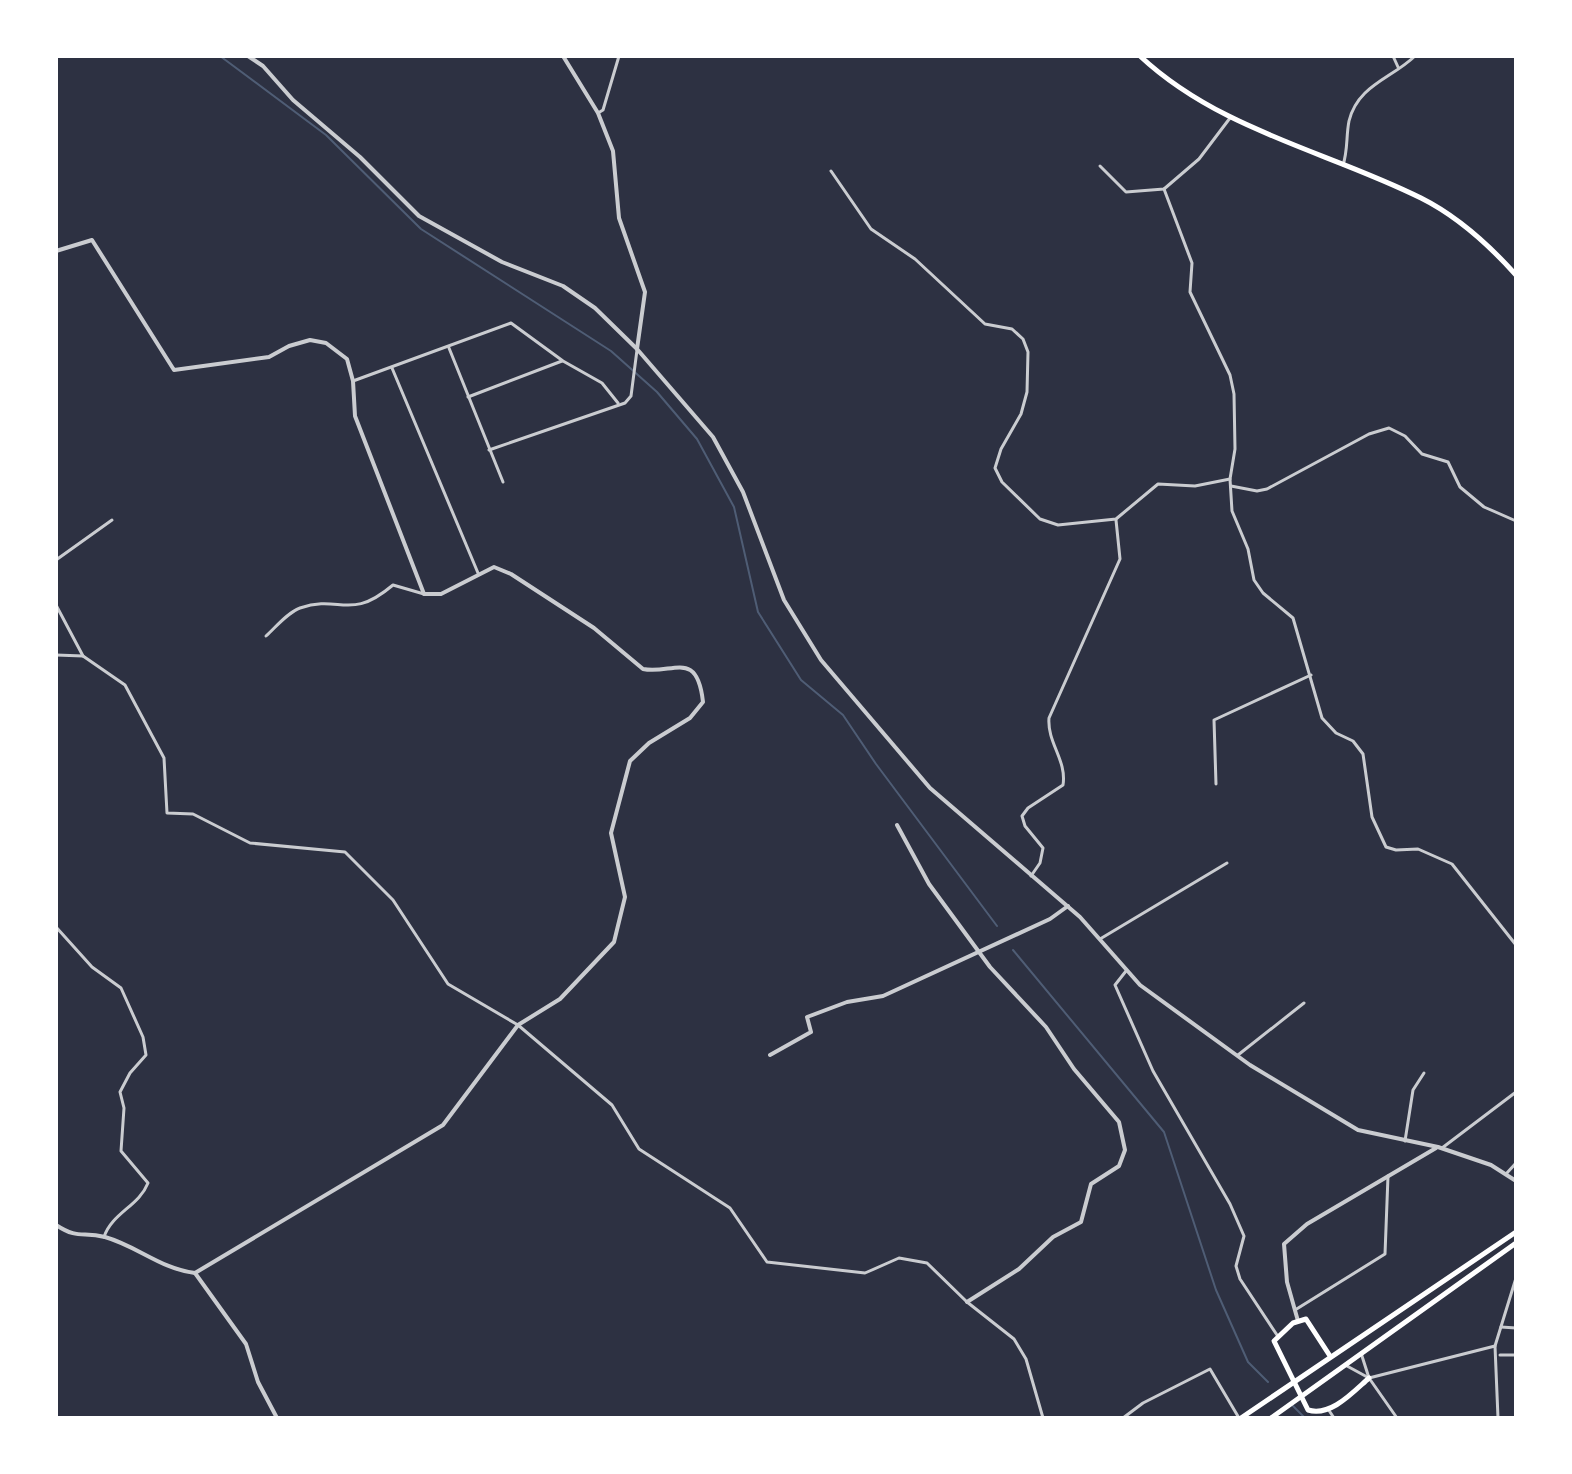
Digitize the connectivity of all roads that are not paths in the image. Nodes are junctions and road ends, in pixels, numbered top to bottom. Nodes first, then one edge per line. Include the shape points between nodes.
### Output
1 (248, 56) edge
2 (563, 56) edge
3 (619, 56) edge
4 (1140, 56) edge
5 (1393, 56) edge
6 (1415, 56) edge
7 (1398, 67) junction
8 (598, 113) junction
9 (1230, 118) junction
10 (1343, 165) junction
11 (1100, 166) dead end
12 (831, 171) dead end
13 (1164, 189) junction
14 (56, 251) edge
15 (1516, 275) edge
16 (449, 348) junction
17 (637, 349) junction
18 (563, 361) junction
19 (392, 368) junction
20 (353, 381) junction
21 (468, 397) junction
22 (618, 403) junction
23 (489, 450) junction
24 (1230, 479) junction
25 (503, 482) dead end
26 (1231, 486) junction
27 (1116, 519) junction
28 (112, 520) dead end
29 (1516, 521) edge
30 (56, 560) edge
31 (478, 573) junction
32 (424, 594) junction
33 (56, 605) edge
34 (266, 636) dead end
35 (56, 655) edge
36 (83, 656) junction
37 (1311, 675) junction
38 (1216, 784) dead end
39 (897, 825) dead end
40 (1227, 863) dead end
41 (1031, 876) junction
42 (1068, 906) junction
43 (56, 927) edge
44 (1100, 939) junction
45 (1516, 945) edge
46 (980, 952) junction
47 (1126, 971) junction
48 (1304, 1003) dead end
49 (518, 1025) junction
50 (770, 1055) dead end
51 (1237, 1055) junction
52 (1424, 1073) dead end
53 (1516, 1092) edge
54 (1405, 1141) junction
55 (1440, 1147) junction
56 (1516, 1163) edge
57 (1506, 1174) junction
58 (1388, 1176) junction
59 (1516, 1181) edge
60 (56, 1225) edge
61 (1516, 1232) edge
62 (104, 1237) junction
63 (1516, 1243) edge
64 (195, 1273) junction
65 (1516, 1278) edge
66 (967, 1302) junction
67 (1295, 1310) junction
68 (1298, 1321) junction
69 (1501, 1327) junction
70 (1516, 1328) edge
71 (1277, 1335) junction
72 (1495, 1346) junction
73 (1361, 1353) junction
74 (1498, 1355) junction
75 (1516, 1355) edge
76 (1330, 1356) junction
77 (1347, 1366) junction
78 (1369, 1378) junction
79 (1328, 1409) junction
80 (1243, 1417) edge
81 (277, 1418) edge
82 (1043, 1418) edge
83 (1123, 1418) edge
84 (1271, 1418) edge
85 (1334, 1418) edge
86 (1397, 1418) edge
87 (1498, 1418) edge

1 - 17 street via 419,216 502,262 563,286
2 - 8 street
3 - 8 street
4 - 9 main road via 1165,79
5 - 7 street
6 - 7 street
7 - 10 street via 1355,103
8 - 17 street via 616,163 619,218 645,292
9 - 10 main road
9 - 13 street via 1199,159
10 - 15 main road via 1423,199 1476,237
11 - 13 street via 1126,192
12 - 27 street via 871,229 915,259 985,324 1012,329 1023,339 1028,352 1027,392 995,462 1002,482 1049,524
13 - 24 street via 1192,263 1190,292 1232,384 1235,449
14 - 20 street via 92,240 174,370 269,357 310,340 326,343 347,359
16 - 18 street via 511,323
16 - 19 street
16 - 21 street
17 - 22 street via 631,396
17 - 41 street via 713,437 743,492 784,600 821,660 930,788
18 - 21 street
18 - 22 street via 602,383
19 - 20 street
19 - 31 street
20 - 32 street via 355,416
21 - 23 street
22 - 23 street
23 - 25 street
24 - 26 street
24 - 27 street via 1195,486 1158,484
26 - 29 street via 1267,489 1389,428 1422,454 1448,462 1460,487 1484,507
26 - 37 street via 1232,511 1254,580 1293,618
27 - 41 street via 1120,559 1049,718 1050,735 1064,765 1063,785 1022,816 1043,848
28 - 30 street
31 - 32 street via 441,594
31 - 49 street via 494,567 511,574 594,628 643,669 686,667 703,702 690,718 630,761 611,833 625,897 614,942 560,999
32 - 34 street via 393,585 357,607 321,604 297,609
33 - 36 street
35 - 36 street
36 - 49 street via 125,685 140,713 164,758 167,813 193,814 250,843 345,852 393,900 448,984
37 - 38 street via 1214,720
37 - 45 street via 1322,718 1363,754 1372,817 1386,847 1418,849 1452,864
39 - 46 street via 929,884
40 - 44 street
41 - 42 street
42 - 44 street
42 - 46 street
43 - 62 street via 92,967 121,988 146,1055 120,1092 121,1151 148,1183 142,1198 117,1216
44 - 47 street
46 - 50 street via 883,996 807,1017 811,1032
46 - 66 street via 1119,1122 1125,1150 1119,1166 1091,1184 1081,1222
47 - 51 street
47 - 71 street via 1115,985 1153,1071 1230,1204 1244,1236 1236,1266 1240,1279
48 - 51 street
49 - 64 street via 443,1125
49 - 66 street via 612,1105 639,1149 730,1208 767,1262 865,1273 890,1261 918,1259 936,1268
51 - 54 street via 1358,1130
52 - 54 street via 1413,1090
53 - 55 street
54 - 55 street
55 - 57 street
55 - 58 street
56 - 57 street
57 - 59 street
58 - 67 street via 1385,1254
58 - 67 street via 1307,1224 1284,1244
60 - 62 street via 73,1236
61 - 76 main road
62 - 64 street via 174,1271
63 - 73 main road
64 - 81 street via 246,1344
65 - 69 street
66 - 82 street via 997,1322 1021,1349
67 - 68 street
68 - 71 main road
68 - 76 main road via 1311,1321
69 - 70 street
69 - 72 street
71 - 79 main road via 1277,1349 1308,1410
72 - 74 street
72 - 78 street
73 - 77 main road
73 - 78 street
74 - 75 street
74 - 87 street
76 - 80 main road
77 - 78 street
77 - 84 main road
78 - 79 main road
78 - 86 street
79 - 85 street
80 - 83 street via 1210,1369

